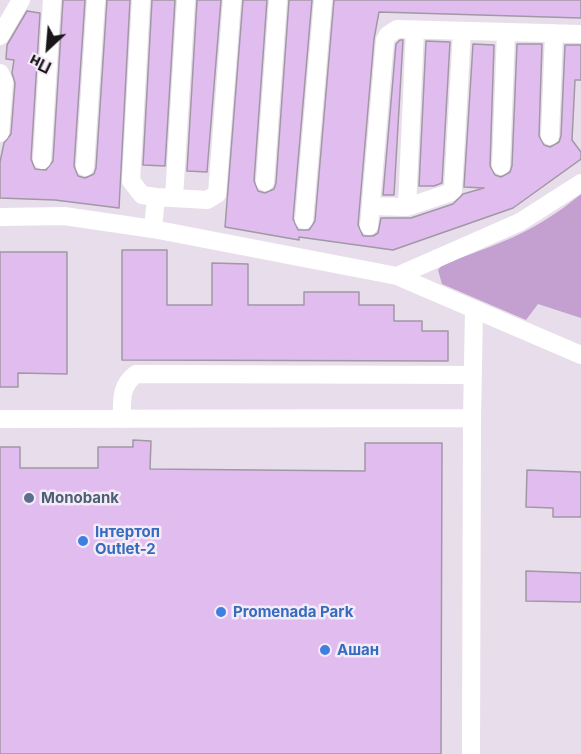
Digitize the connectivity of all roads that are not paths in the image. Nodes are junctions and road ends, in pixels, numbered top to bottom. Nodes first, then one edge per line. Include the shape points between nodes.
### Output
1 (21, 0) edge
2 (52, 0) edge
3 (96, 0) edge
4 (141, 0) edge
5 (186, 0) edge
6 (232, 0) edge
7 (278, 0) edge
8 (323, 0) edge
9 (415, 30) junction
10 (462, 31) junction
11 (506, 32) junction
12 (554, 33) junction
13 (581, 34) edge
14 (0, 36) edge
15 (0, 73) edge
16 (0, 133) edge
17 (550, 136) dead end
18 (42, 160) dead end
19 (501, 166) dead end
20 (85, 167) dead end
21 (266, 182) dead end
22 (581, 183) edge
23 (165, 197) junction
24 (371, 206) junction
25 (407, 207) junction
26 (0, 217) edge
27 (304, 220) dead end
28 (369, 226) dead end
29 (153, 229) junction
30 (397, 276) junction
31 (474, 310) junction
32 (581, 356) edge
33 (473, 375) junction
34 (472, 418) junction
35 (0, 419) edge
36 (122, 419) junction
37 (471, 754) edge

1 - 14 lane
2 - 18 lane
3 - 20 lane
4 - 23 lane via 131,181 142,195
5 - 23 lane
6 - 23 lane via 217,194 207,200
7 - 21 lane
8 - 27 lane
9 - 10 lane
9 - 24 lane via 397,29 386,40
9 - 25 lane
10 - 11 lane
10 - 25 lane via 453,190
11 - 12 lane
11 - 19 lane
12 - 13 lane
12 - 17 lane
15 - 16 lane via 4,82
22 - 30 lane via 520,222
23 - 29 lane
24 - 25 lane
24 - 28 lane
26 - 29 lane via 64,216
29 - 30 lane
30 - 31 lane
31 - 32 lane
31 - 33 lane
33 - 34 lane
33 - 36 lane via 136,374 123,389
34 - 36 lane
34 - 37 lane
35 - 36 lane

